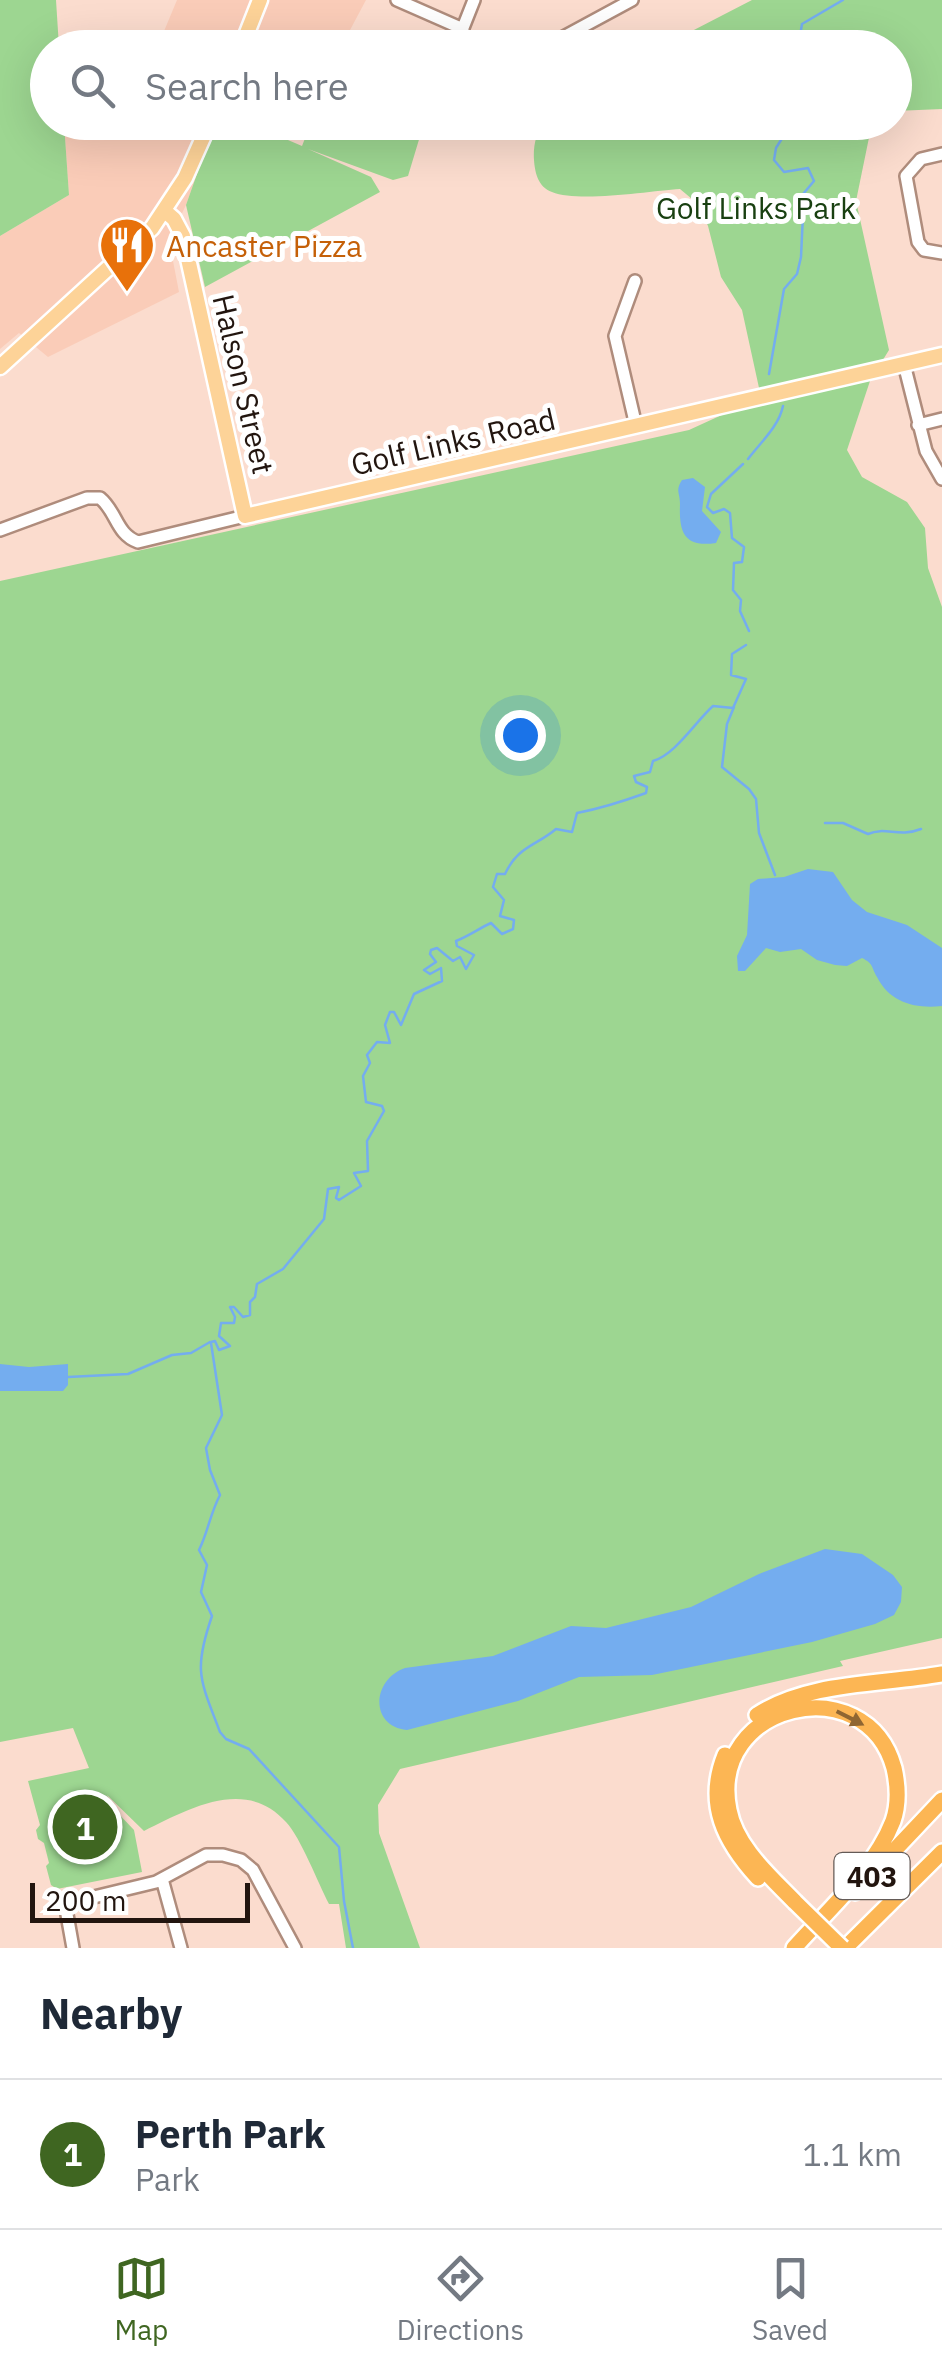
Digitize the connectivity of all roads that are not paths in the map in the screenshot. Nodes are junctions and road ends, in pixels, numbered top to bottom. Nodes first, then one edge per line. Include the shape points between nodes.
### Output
1 (260, 0) edge
2 (397, 0) edge
3 (474, 0) edge
4 (632, 0) edge
5 (614, 4) edge
6 (463, 28) joint
7 (248, 30) edge
8 (574, 30) edge
9 (202, 140) edge
10 (942, 154) edge
11 (166, 212) junction
12 (942, 254) edge
13 (635, 281) dead end
14 (942, 355) edge
15 (904, 364) junction
16 (0, 367) edge
17 (942, 420) edge
18 (918, 424) junction
19 (636, 426) junction
20 (942, 479) edge
21 (246, 516) junction
22 (0, 530) edge
23 (942, 1674) edge
24 (942, 1800) edge
25 (942, 1852) edge
26 (162, 1880) junction
27 (792, 1906) junction
28 (74, 1948) edge
29 (180, 1948) edge
30 (295, 1948) edge
31 (796, 1948) edge
32 (827, 1948) edge
33 (844, 1948) edge

1 - 7 main road
2 - 6 street
3 - 6 street
4 - 5 street
5 - 8 street
9 - 11 main road
10 - 12 street via 921,159 906,176 918,242
11 - 16 main road
11 - 21 main road, Halson Street via 183,236
13 - 19 street via 615,336
14 - 15 main road, Golf Links Road
15 - 18 street
15 - 19 main road, Golf Links Road
17 - 18 street
18 - 20 street
19 - 21 main road, Golf Links Road
21 - 22 street, Golf Links Road via 138,542 120,531 100,498
23 - 27 highway via 782,1700 737,1732 719,1768 718,1814 736,1854
24 - 31 highway, 403
25 - 33 highway, 403
26 - 28 street via 69,1902
26 - 29 street
26 - 30 street via 206,1855 241,1860
27 -> 31 highway via 739,1836 727,1788 734,1756 754,1729 813,1706 870,1729 891,1759 898,1800 869,1862
27 - 32 highway
27 - 33 highway, bridge

